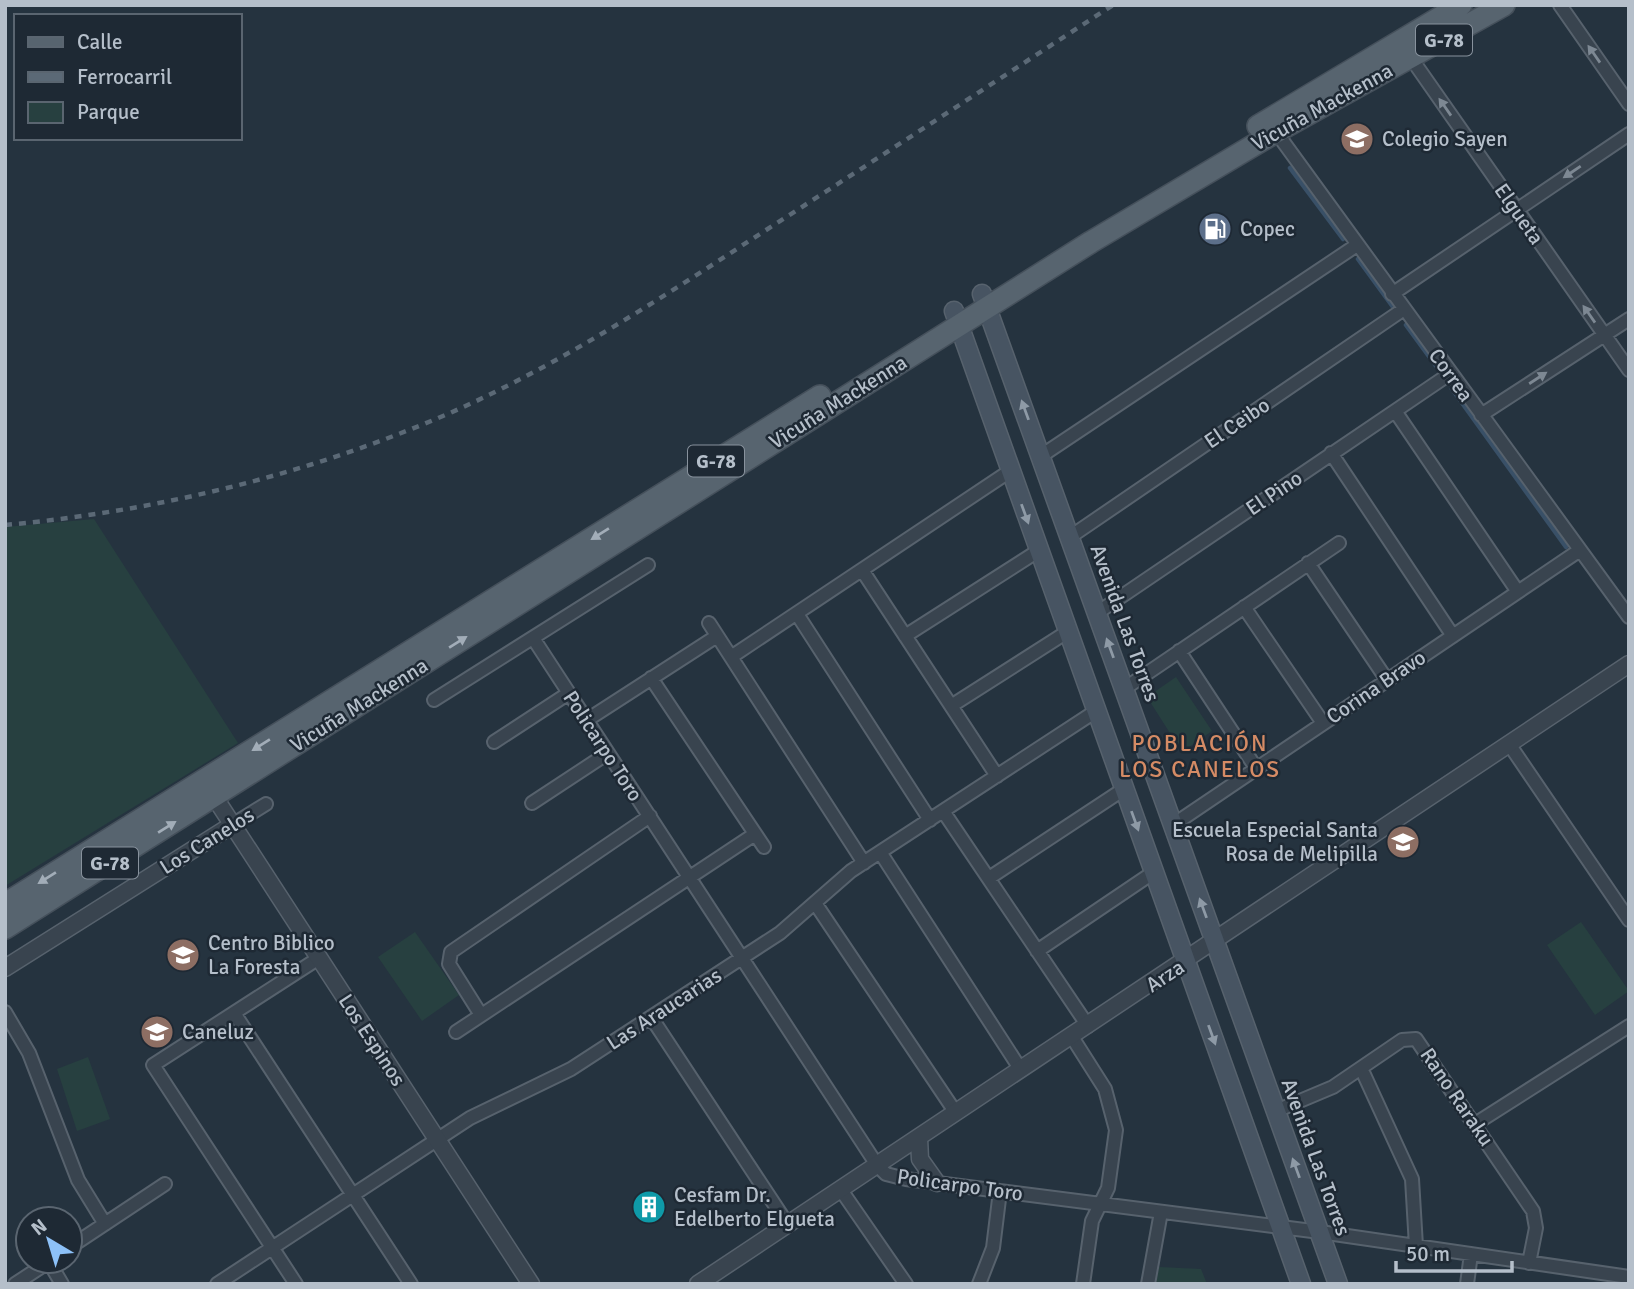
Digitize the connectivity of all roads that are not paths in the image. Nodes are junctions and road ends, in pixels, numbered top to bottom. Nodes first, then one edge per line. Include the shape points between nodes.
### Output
1 (1461, 5) edge
2 (1504, 5) edge
3 (1560, 5) edge
4 (1410, 58) junction
5 (1629, 104) edge
6 (1276, 132) junction
7 (1629, 134) edge
8 (1516, 210) junction
9 (1357, 245) junction
10 (1392, 294) junction
11 (985, 300) junction
12 (1404, 309) junction
13 (957, 318) junction
14 (1629, 318) edge
15 (1604, 335) junction
16 (1629, 370) edge
17 (1451, 373) junction
18 (1395, 411) junction
19 (1481, 415) junction
20 (1331, 453) junction
21 (1041, 456) junction
22 (1010, 471) junction
23 (1070, 537) junction
24 (1339, 543) dead end
25 (1580, 550) junction
26 (1038, 551) junction
27 (1308, 563) junction
28 (648, 565) dead end
29 (862, 570) junction
30 (1518, 592) junction
31 (1244, 607) junction
32 (1097, 612) junction
33 (796, 614) junction
34 (1629, 617) edge
35 (709, 623) dead end
36 (1067, 632) junction
37 (717, 636) junction
38 (905, 636) junction
39 (1453, 636) junction
40 (533, 638) junction
41 (1179, 651) junction
42 (731, 657) junction
43 (1629, 664) edge
44 (651, 678) junction
45 (1387, 680) junction
46 (1124, 688) junction
47 (569, 693) junction
48 (434, 700) dead end
49 (951, 706) junction
50 (1096, 711) junction
51 (587, 720) junction
52 (1323, 723) junction
53 (494, 742) dead end
54 (1509, 744) junction
55 (608, 753) junction
56 (1256, 768) junction
57 (997, 776) junction
58 (209, 789) junction
59 (1124, 789) junction
60 (532, 803) dead end
61 (266, 804) dead end
62 (943, 811) junction
63 (650, 816) junction
64 (930, 820) junction
65 (232, 825) junction
66 (1173, 825) junction
67 (755, 834) junction
68 (764, 847) dead end
69 (880, 852) junction
70 (864, 863) junction
71 (1154, 872) junction
72 (689, 877) junction
73 (989, 878) junction
74 (815, 903) junction
75 (5, 904) edge
76 (1629, 920) edge
77 (5, 929) edge
78 (1215, 942) junction
79 (1037, 951) junction
80 (319, 958) junction
81 (742, 958) junction
82 (1186, 962) junction
83 (5, 968) edge
84 (5, 1012) edge
85 (234, 1013) junction
86 (481, 1015) junction
87 (651, 1017) junction
88 (1088, 1026) junction
89 (1629, 1026) edge
90 (456, 1032) dead end
91 (1072, 1037) junction
92 (1361, 1068) junction
93 (1021, 1070) junction
94 (1276, 1111) junction
95 (956, 1113) junction
96 (1475, 1124) junction
97 (919, 1138) junction
98 (437, 1139) junction
99 (877, 1165) junction
100 (937, 1183) junction
101 (165, 1184) dead end
102 (841, 1190) junction
103 (1000, 1191) junction
104 (353, 1195) junction
105 (1100, 1204) junction
106 (1161, 1212) junction
107 (105, 1223) junction
108 (788, 1224) junction
109 (1281, 1227) junction
110 (1320, 1232) junction
111 (84, 1237) edge
112 (1416, 1246) junction
113 (272, 1247) junction
114 (1471, 1254) junction
115 (1529, 1263) junction
116 (1629, 1277) edge
117 (1296, 1283) edge
118 (217, 1284) edge
119 (296, 1284) edge
120 (411, 1284) edge
121 (531, 1284) edge
122 (698, 1284) edge
123 (906, 1284) edge
124 (979, 1284) edge
125 (1083, 1284) edge
126 (1148, 1284) edge
127 (1338, 1284) edge
128 (1467, 1284) edge

1 - 11 main road, Vicuña Mackenna / G-78 via 1092,225
2 - 4 main road, Vicuña Mackenna / G-78
5 -> 3 street
4 - 6 main road, Vicuña Mackenna / G-78
8 -> 4 street, Elgueta
6 - 9 street, Correa
6 - 11 main road, Vicuña Mackenna / G-78
7 -> 8 street
8 - 10 street
15 -> 8 street, Elgueta
9 - 10 street, Correa
9 - 21 street
10 - 12 street, Correa
11 - 13 main road, Vicuña Mackenna / G-78
21 -> 11 main road, Avenida Las Torres
12 - 17 street, Correa
12 - 23 street, El Ceibo
13 - 22 main road
13 - 58 main road, Vicuña Mackenna / G-78
14 - 15 street
15 - 16 street, Elgueta
19 -> 15 street
17 - 18 street, El Pino
17 - 19 street, Correa
18 - 20 street, El Pino
18 - 30 street
19 - 25 street, Correa
20 - 32 street, El Pino
20 - 39 street
21 - 23 main road, Avenida Las Torres
22 -> 26 main road
22 - 29 street
23 - 32 main road, Avenida Las Torres
24 - 27 street
25 - 30 street, Corina Bravo
25 - 34 street, Correa
26 - 36 main road
26 - 38 street
27 - 31 street
27 - 45 street
28 - 40 street
29 - 33 street
29 - 38 street
30 - 39 street, Corina Bravo
31 - 41 street
31 - 52 street
46 -> 32 main road, Avenida Las Torres
33 - 42 street
33 - 64 street
35 - 37 street
36 - 49 street
36 - 50 main road
37 - 42 street
37 - 44 street
38 - 49 street
39 - 45 street, Corina Bravo
40 - 47 street, Policarpo Toro
40 - 48 street
41 - 46 street
41 - 56 street
42 - 70 street
43 - 54 street, Arza
44 - 51 street
44 - 67 street
45 - 52 street, Corina Bravo
46 - 66 main road, Avenida Las Torres
47 - 51 street, Policarpo Toro
47 - 53 street
49 - 57 street
50 - 57 street, Las Araucarias
50 - 59 main road
51 - 55 street, Policarpo Toro
52 - 56 street, Corina Bravo
54 - 76 street
54 - 78 street, Arza
55 - 60 street
55 - 63 street, Policarpo Toro
56 - 66 street, Corina Bravo
57 - 62 street, Las Araucarias
58 - 65 street, Los Espinos
58 -> 75 main road, Vicuña Mackenna / G-78
77 -> 58 main road, Vicuña Mackenna / G-78
59 -> 71 main road
59 - 73 street
61 - 65 street, Los Canelos
62 - 64 street, Las Araucarias
62 - 73 street
63 - 72 street, Policarpo Toro
63 - 86 street via 451,952 449,964
64 - 69 street, Las Araucarias
65 - 80 street, Los Espinos
65 - 83 street, Los Canelos
78 -> 66 main road, Avenida Las Torres
67 - 68 street
67 - 72 street
69 - 70 street, Las Araucarias
69 - 93 street
70 - 74 street, Las Araucarias
71 - 79 street
71 - 82 main road
72 - 81 street, Policarpo Toro
72 - 86 street
73 - 79 street
74 - 81 street, Las Araucarias
74 - 95 street
78 - 82 street, Arza
78 - 94 main road, Avenida Las Torres
79 - 88 street
80 - 85 street
80 - 98 street, Los Espinos
81 - 87 street, Las Araucarias
81 - 99 street, Policarpo Toro
82 - 88 street, Arza
82 -> 109 main road
84 - 107 street via 35,1066 78,1180
85 - 104 street
85 - 113 street via 153,1065
86 - 90 street
87 - 98 street, Las Araucarias via 571,1069 484,1110
87 - 108 street
88 - 91 street, Arza
89 - 96 street
91 - 93 street, Arza
91 - 105 street via 1105,1090 1115,1119 1108,1188
92 - 94 street, Rano Raraku via 1326,1091
92 - 96 street, Rano Raraku via 1402,1040 1416,1039
92 - 112 street via 1412,1179
93 - 95 street, Arza
110 -> 94 main road, Avenida Las Torres
95 - 97 street, Arza
96 - 115 street, Rano Raraku via 1536,1217
97 - 99 street, Arza
97 - 100 street via 920,1159
98 - 104 street, Las Araucarias
98 - 121 street, Los Espinos
99 - 100 street, Policarpo Toro via 895,1177
99 - 102 street, Arza
100 - 103 street, Policarpo Toro
101 - 107 street
102 - 108 street, Arza
102 - 123 street
103 - 105 street, Policarpo Toro
103 - 124 street via 989,1261
104 - 113 street, Las Araucarias
104 - 120 street
105 - 106 street, Policarpo Toro
105 - 125 street via 1092,1222
106 - 109 street, Policarpo Toro
106 - 126 street
107 - 111 street
108 - 122 street, Arza
109 - 110 street, Policarpo Toro
109 - 117 main road
110 - 112 street, Policarpo Toro
110 - 127 main road, Avenida Las Torres
112 - 114 street, Policarpo Toro
113 - 118 street, Las Araucarias
113 - 119 street
114 - 115 street, Policarpo Toro
114 - 128 street
115 - 116 street, Policarpo Toro

